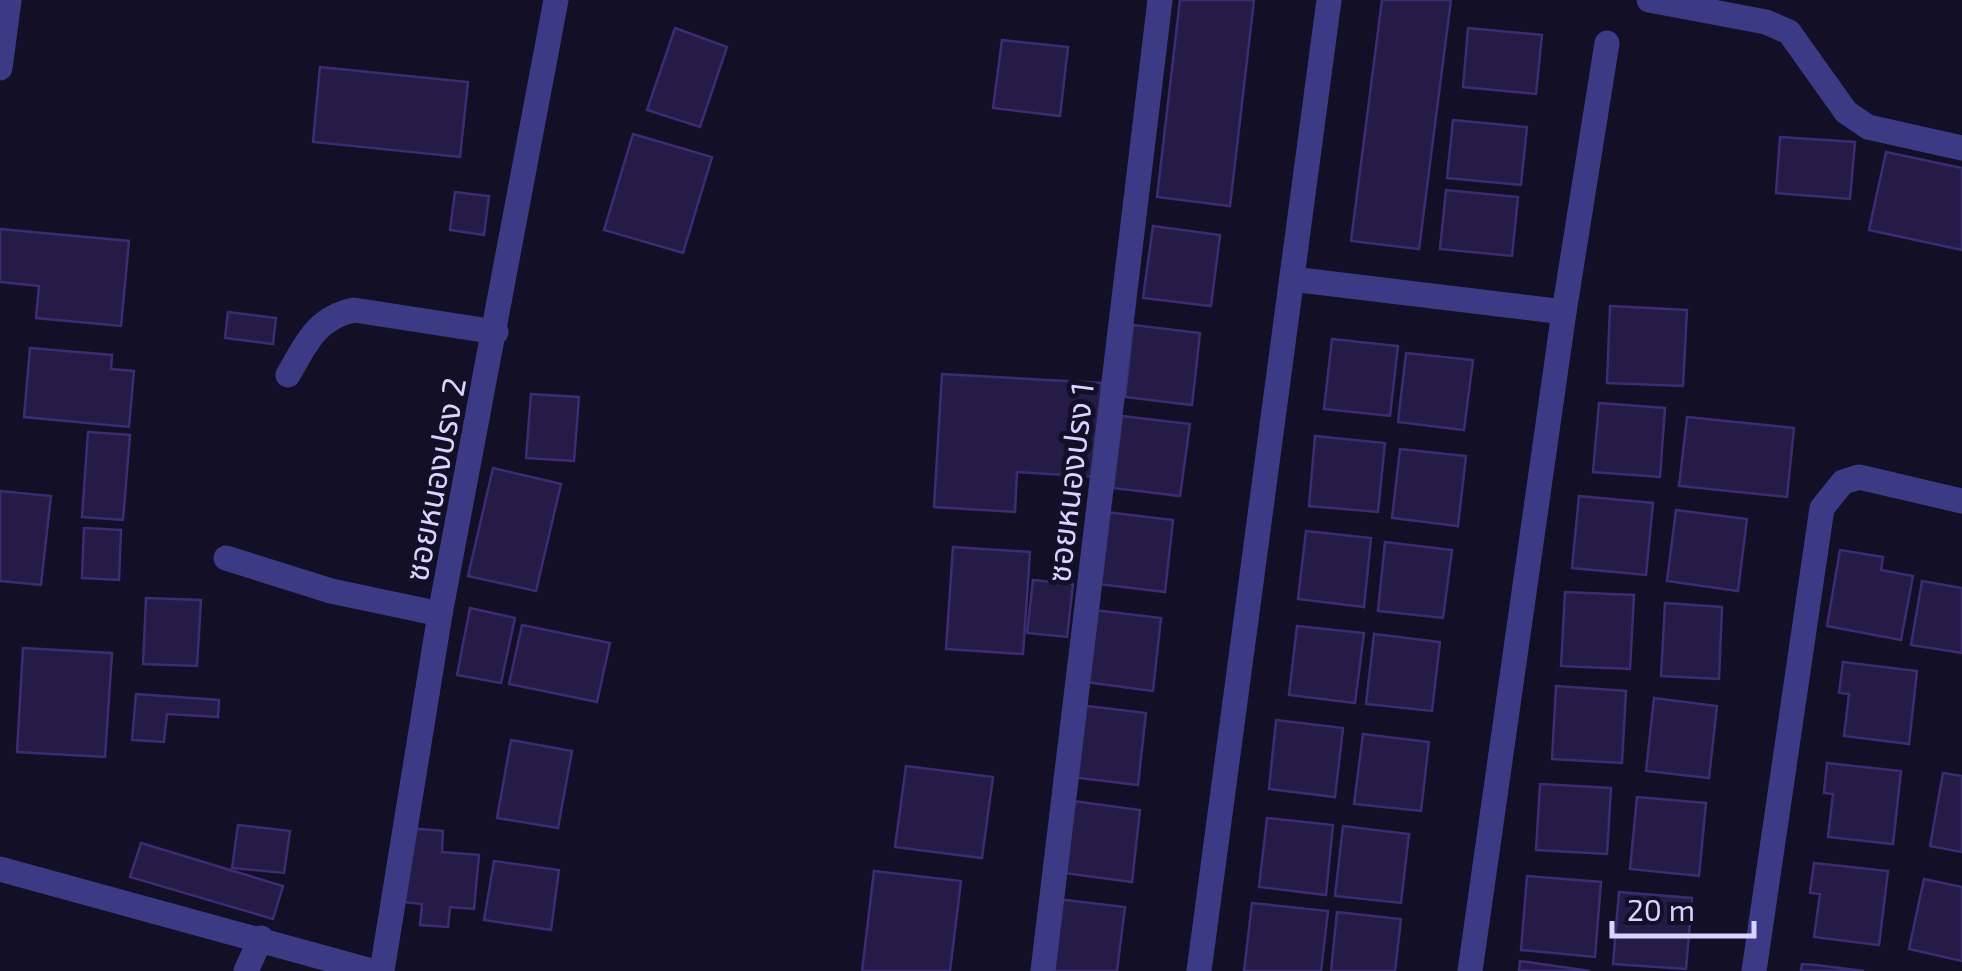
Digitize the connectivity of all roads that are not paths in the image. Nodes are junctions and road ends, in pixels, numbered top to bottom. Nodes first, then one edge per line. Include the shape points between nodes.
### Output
1 (8, 0) edge
2 (556, 0) edge
3 (1160, 0) edge
4 (1329, 0) edge
5 (1649, 0) edge
6 (1607, 44) dead end
7 (0, 68) edge
8 (1962, 148) edge
9 (1292, 279) junction
10 (1564, 312) junction
11 (496, 332) junction
12 (288, 375) dead end
13 (1962, 501) edge
14 (226, 558) dead end
15 (440, 614) junction
16 (0, 869) edge
17 (261, 938) junction
18 (246, 971) edge
19 (372, 971) edge
20 (382, 971) edge
21 (1043, 971) edge
22 (1199, 971) edge
23 (1470, 971) edge
24 (1754, 971) edge

1 - 7 street
2 - 11 street, ซอยหนองปรง 2
3 - 21 street, ซอยหนองปรง 1
4 - 9 street
5 - 8 street via 1789,32 1846,112 1868,127
6 - 10 street
9 - 10 street
9 - 22 street
10 - 23 street
11 - 12 street via 354,310 334,314 315,328
11 - 15 street, ซอยหนองปรง 2
13 - 24 street via 1859,478 1843,482 1822,508
14 - 15 street via 330,591
15 - 20 street, ซอยหนองปรง 2
16 - 17 street
17 - 18 street
17 - 19 street

